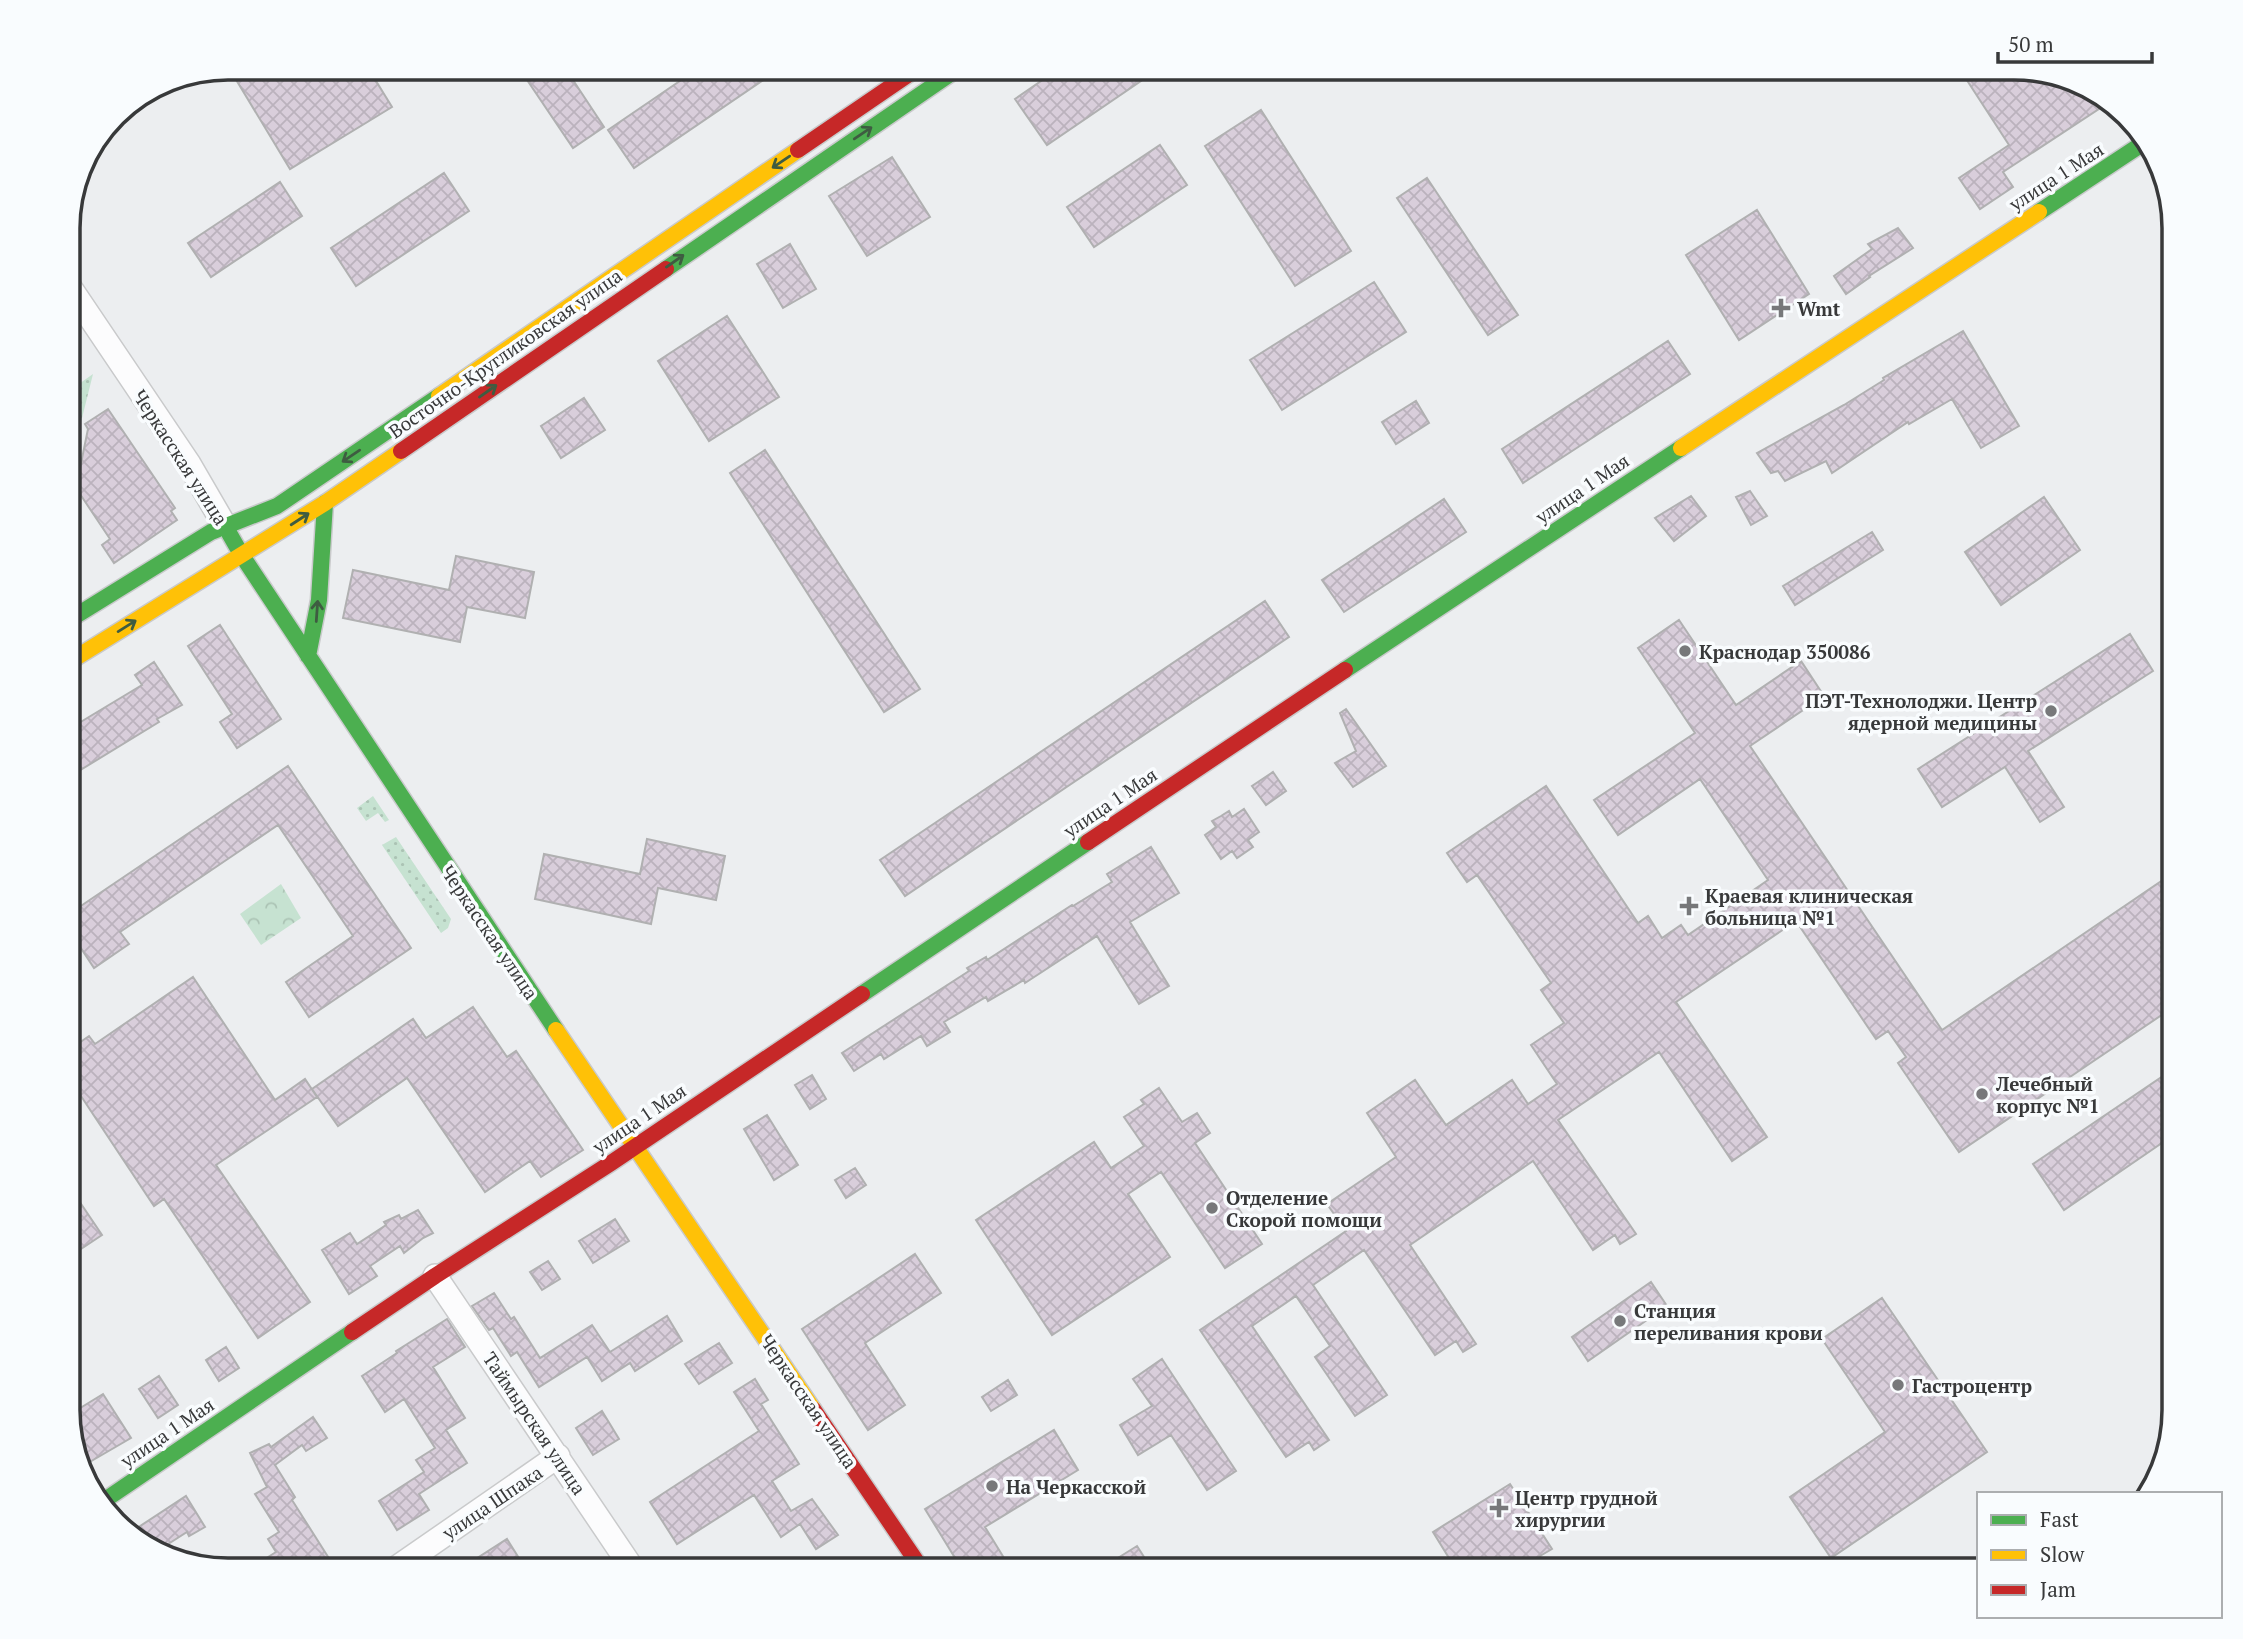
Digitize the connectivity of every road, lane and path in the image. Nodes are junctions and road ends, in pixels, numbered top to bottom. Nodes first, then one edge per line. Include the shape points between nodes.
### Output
1 (900, 81) edge
2 (941, 81) edge
3 (2138, 146) edge
4 (81, 323) edge
5 (325, 503) junction
6 (225, 526) junction
7 (241, 554) junction
8 (81, 612) edge
9 (81, 654) edge
10 (308, 656) junction
11 (635, 1147) junction
12 (435, 1276) junction
13 (558, 1456) junction
14 (109, 1498) edge
15 (411, 1558) edge
16 (626, 1558) edge
17 (914, 1558) edge

1 -> 6 street, Восточно-Кругликовская улица via 291,497
5 -> 2 street, Восточно-Кругликовская улица
3 - 11 street, улица 1 Мая via 1294,704
4 - 6 street, Черкасская улица via 189,464
7 -> 5 street, Восточно-Кругликовская улица
10 -> 5 street via 316,631
6 - 7 street, Черкасская улица
6 - 8 street, Восточно-Кругликовская улица
9 -> 7 street, Восточно-Кругликовская улица
7 - 10 street, Черкасская улица
10 - 11 street, Черкасская улица
11 - 12 street, улица 1 Мая
11 - 17 street, Черкасская улица
12 - 13 street, Таймырская улица
12 - 14 street, улица 1 Мая
13 - 15 street, улица Шпака
13 - 16 street, Таймырская улица

